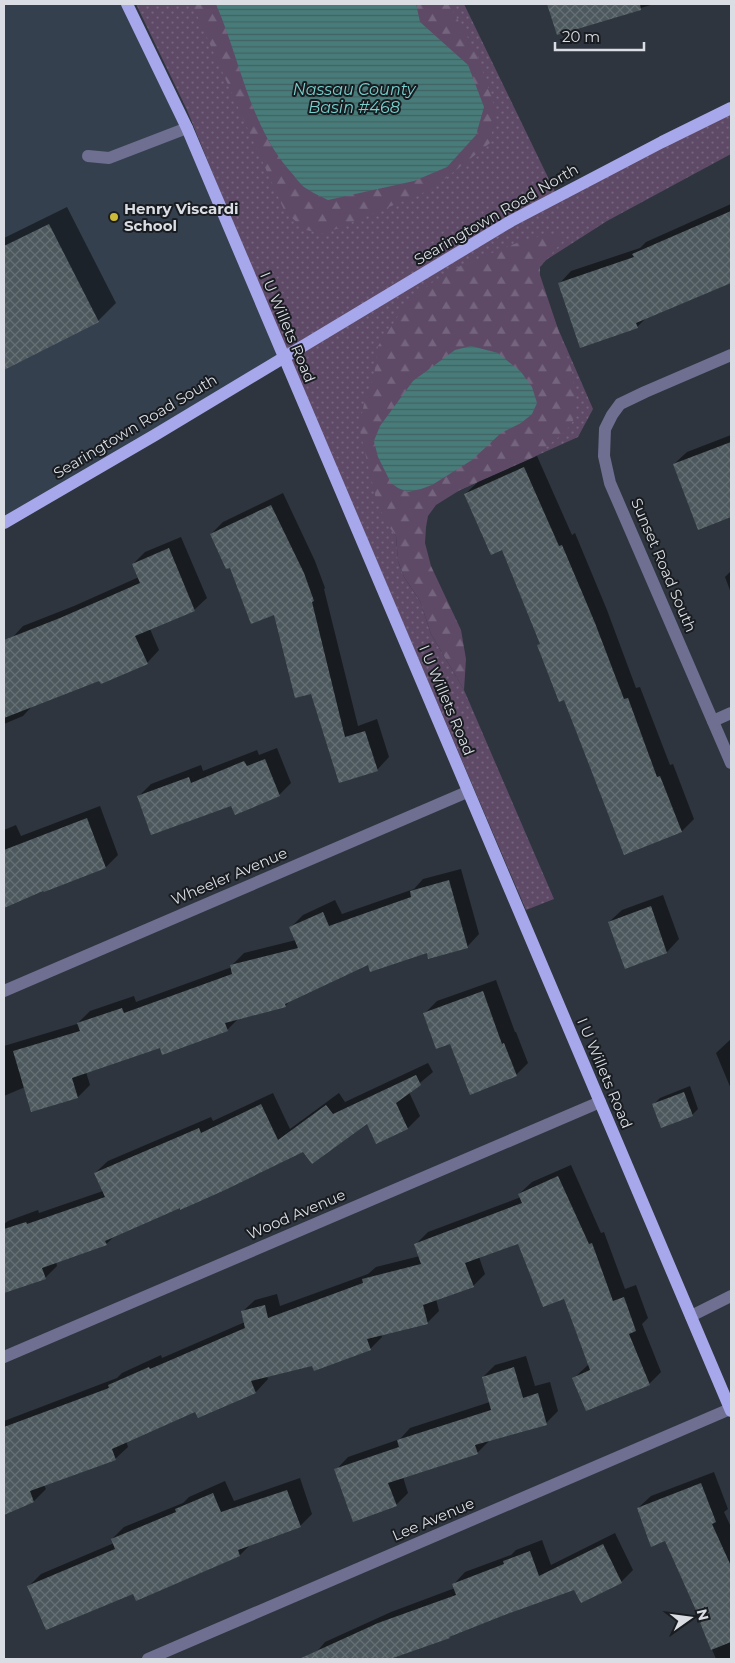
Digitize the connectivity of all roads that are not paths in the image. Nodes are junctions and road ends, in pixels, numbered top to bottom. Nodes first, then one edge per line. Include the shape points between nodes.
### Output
1 (127, 4) edge
2 (731, 108) edge
3 (186, 128) junction
4 (88, 156) dead end
5 (731, 355) edge
6 (283, 358) junction
7 (4, 523) edge
8 (731, 713) edge
9 (713, 721) junction
10 (731, 763) edge
11 (468, 792) junction
12 (4, 991) edge
13 (600, 1102) junction
14 (731, 1296) edge
15 (691, 1316) junction
16 (4, 1356) edge
17 (731, 1410) edge
18 (148, 1659) edge

1 - 3 main road, I U Willets Road
2 - 6 main road, Searingtown Road North via 511,221
3 - 4 street via 109,158
3 - 6 main road, I U Willets Road
5 - 9 street, Sunset Road South via 620,404 605,429 604,456 610,483
6 - 7 main road, Searingtown Road South
6 - 11 main road, I U Willets Road
8 - 9 street
9 - 10 street, Sunset Road South
11 - 12 street, Wheeler Avenue
11 - 13 main road, I U Willets Road
13 - 15 main road, I U Willets Road
13 - 16 street, Wood Avenue
14 - 15 street
15 - 17 main road, I U Willets Road
17 - 18 street, Lee Avenue

